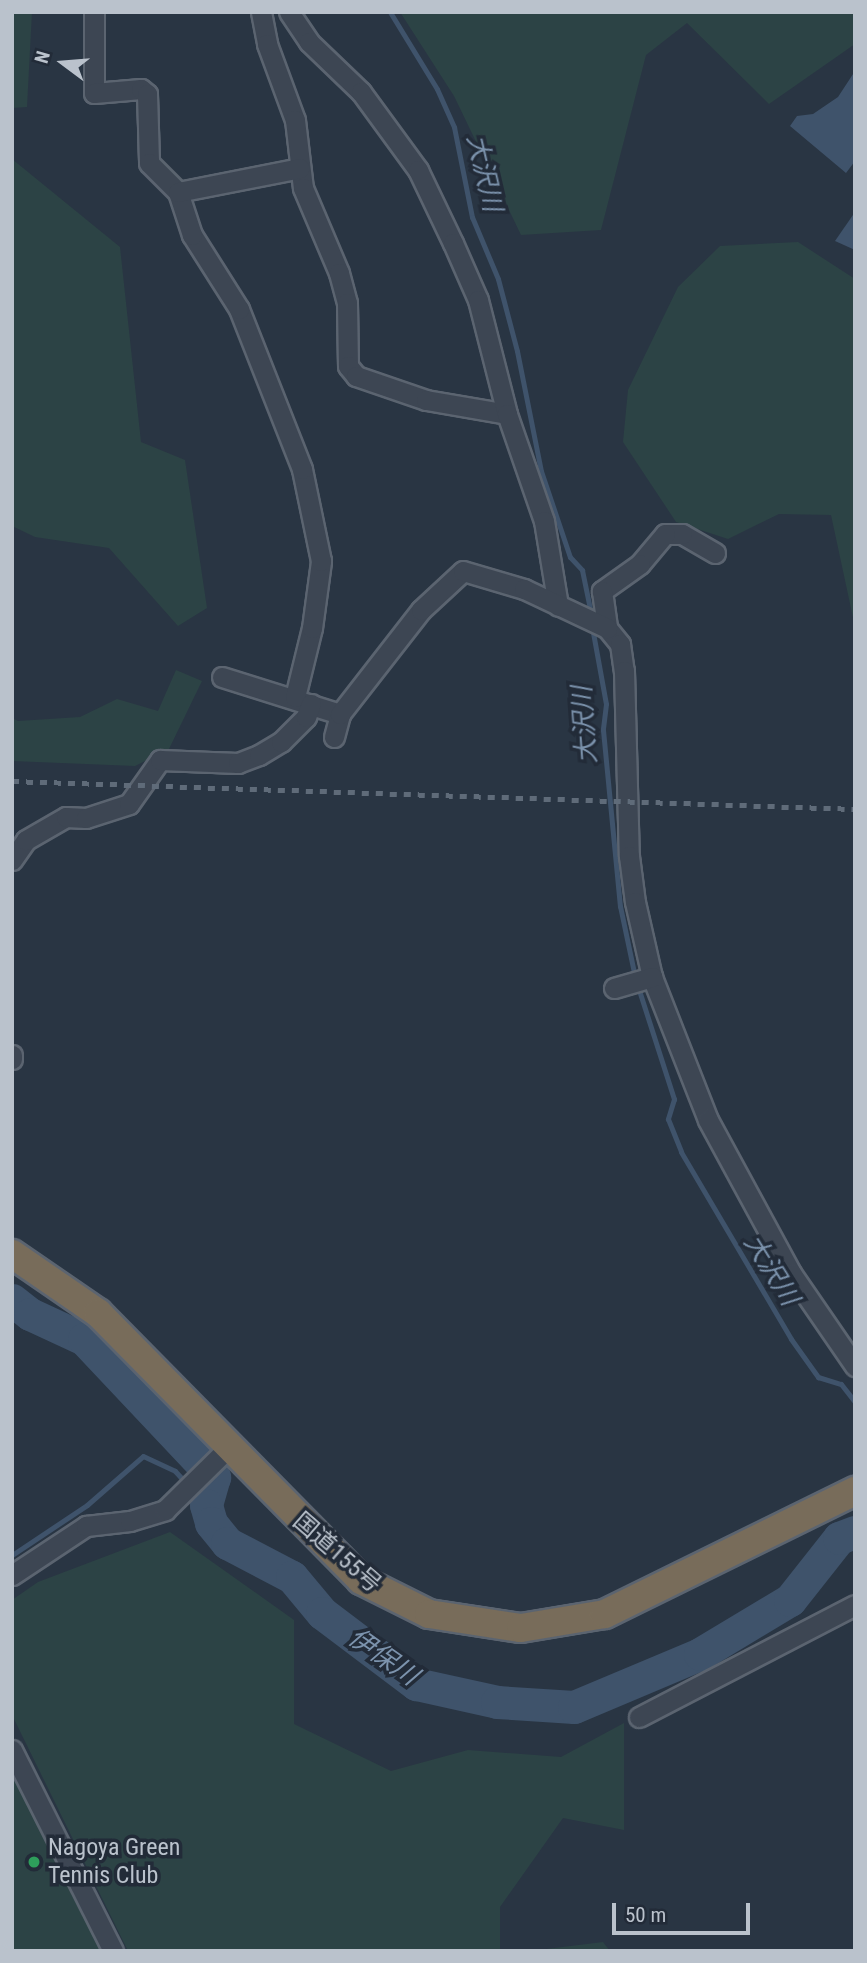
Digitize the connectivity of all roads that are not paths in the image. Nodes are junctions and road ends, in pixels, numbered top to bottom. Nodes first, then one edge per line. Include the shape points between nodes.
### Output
1 (94, 12) edge
2 (261, 12) edge
3 (289, 12) edge
4 (300, 167) junction
5 (178, 192) junction
6 (507, 414) junction
7 (715, 553) dead end
8 (566, 610) junction
9 (607, 628) junction
10 (222, 677) dead end
11 (303, 701) junction
12 (340, 714) junction
13 (334, 737) dead end
14 (12, 860) edge
15 (648, 978) junction
16 (614, 988) dead end
17 (12, 1254) edge
18 (855, 1366) edge
19 (222, 1453) junction
20 (855, 1491) edge
21 (12, 1575) edge
22 (855, 1605) edge
23 (639, 1717) dead end
24 (12, 1750) edge
25 (113, 1951) edge

1 - 5 street via 94,93 141,89 147,94 149,163
2 - 4 street via 267,44 295,120
3 - 6 street via 309,42 361,92 418,170 478,300
4 - 5 street
4 - 6 street via 347,303 348,366 355,376 426,400
5 - 11 street via 192,235 239,309 302,469 321,561
6 - 8 street via 544,521
7 - 9 street via 682,534 665,534 640,564 602,590
8 - 9 street
8 - 12 street via 524,589 463,570 421,610
9 - 15 street via 620,644 624,671 629,856
10 - 11 street
11 - 12 street
11 - 14 street via 306,717 281,742 258,755 238,763 160,760 129,804 86,818 66,817 26,840
12 - 13 street
15 - 16 street
15 - 18 street via 751,1206
17 - 19 highway, 国道155号 via 98,1313
19 - 20 highway, 国道155号 via 361,1580 429,1614 521,1628 605,1614
19 - 21 street via 165,1510 130,1521 86,1526
22 - 23 street
24 - 25 street

